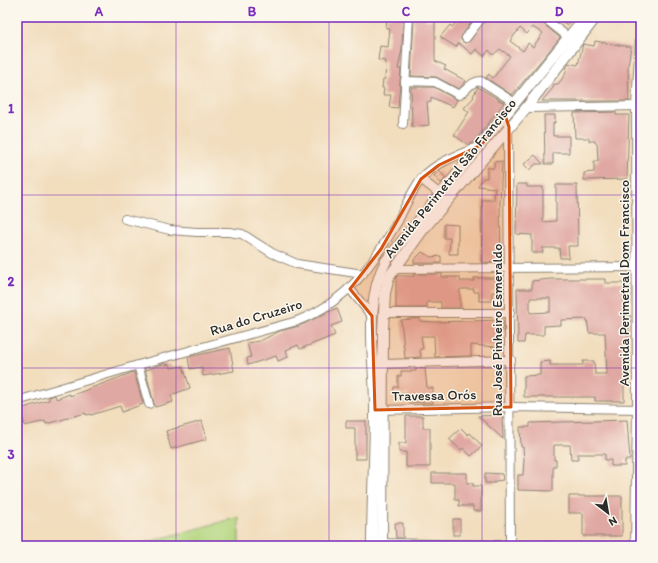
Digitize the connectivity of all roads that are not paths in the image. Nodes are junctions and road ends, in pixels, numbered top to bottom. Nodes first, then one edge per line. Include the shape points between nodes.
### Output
1 (409, 17) edge
2 (482, 17) edge
3 (543, 17) edge
4 (585, 17) edge
5 (596, 17) edge
6 (641, 21) edge
7 (568, 37) junction
8 (466, 38) dead end
9 (405, 81) junction
10 (514, 104) junction
11 (638, 106) edge
12 (526, 108) junction
13 (505, 115) junction
14 (403, 124) dead end
15 (509, 127) junction
16 (481, 146) junction
17 (422, 179) junction
18 (440, 194) junction
19 (125, 219) dead end
20 (639, 267) edge
21 (394, 269) junction
22 (510, 269) junction
23 (363, 274) junction
24 (350, 289) junction
25 (384, 313) junction
26 (510, 313) junction
27 (372, 316) junction
28 (511, 360) junction
29 (383, 364) junction
30 (138, 365) junction
31 (17, 401) edge
32 (149, 404) dead end
33 (511, 407) junction
34 (639, 409) edge
35 (379, 410) junction
36 (377, 545) edge
37 (510, 546) edge
38 (553, 546) edge
39 (635, 546) edge

1 - 9 street
2 - 8 street
3 - 7 street
4 - 7 main road, Avenida Perimetral São Francisco
5 - 12 main road, Avenida Perimetral São Francisco
6 - 11 street, Avenida Perimetral Dom Francisco
7 - 10 main road, Avenida Perimetral São Francisco
9 - 10 street via 435,82 459,95 466,92 472,83 481,81
9 - 14 street
10 - 13 main road, Avenida Perimetral São Francisco
11 - 12 street
11 - 20 street, Avenida Perimetral Dom Francisco
12 - 15 main road, Avenida Perimetral São Francisco
13 - 15 street, Rua José Pinheiro Esmeraldo
13 - 16 main road, Avenida Perimetral São Francisco
15 - 21 main road, Avenida Perimetral São Francisco via 426,225
15 - 22 street, Rua José Pinheiro Esmeraldo
16 - 17 street, Rua do Cruzeiro via 439,165
16 - 18 main road, Avenida Perimetral São Francisco
17 - 18 street
17 - 23 street, Rua do Cruzeiro via 381,249
18 - 27 main road, Avenida Perimetral São Francisco via 386,261 377,283
19 - 23 street via 170,230 242,234 272,254 297,264
20 - 22 street
20 - 34 street, Avenida Perimetral Dom Francisco
21 - 22 street
21 - 25 main road, Avenida Perimetral São Francisco via 387,285
22 - 26 street, Rua José Pinheiro Esmeraldo
23 - 24 street, Rua do Cruzeiro
24 - 27 street
24 - 30 street, Rua do Cruzeiro via 333,302 297,321
25 - 26 street
25 - 29 main road, Avenida Perimetral São Francisco
26 - 28 street, Rua José Pinheiro Esmeraldo
27 - 35 main road, Avenida Perimetral São Francisco
28 - 29 street
28 - 33 street, Rua José Pinheiro Esmeraldo
29 - 35 main road, Avenida Perimetral São Francisco
30 - 31 street, Rua do Cruzeiro
30 - 32 street
33 - 34 street, Travessa Orós
33 - 35 street, Travessa Orós
33 - 37 street, Rua José Pinheiro Esmeraldo
34 - 39 street, Avenida Perimetral Dom Francisco
35 - 36 main road, Avenida Perimetral São Francisco
36 - 37 street
37 - 38 street

